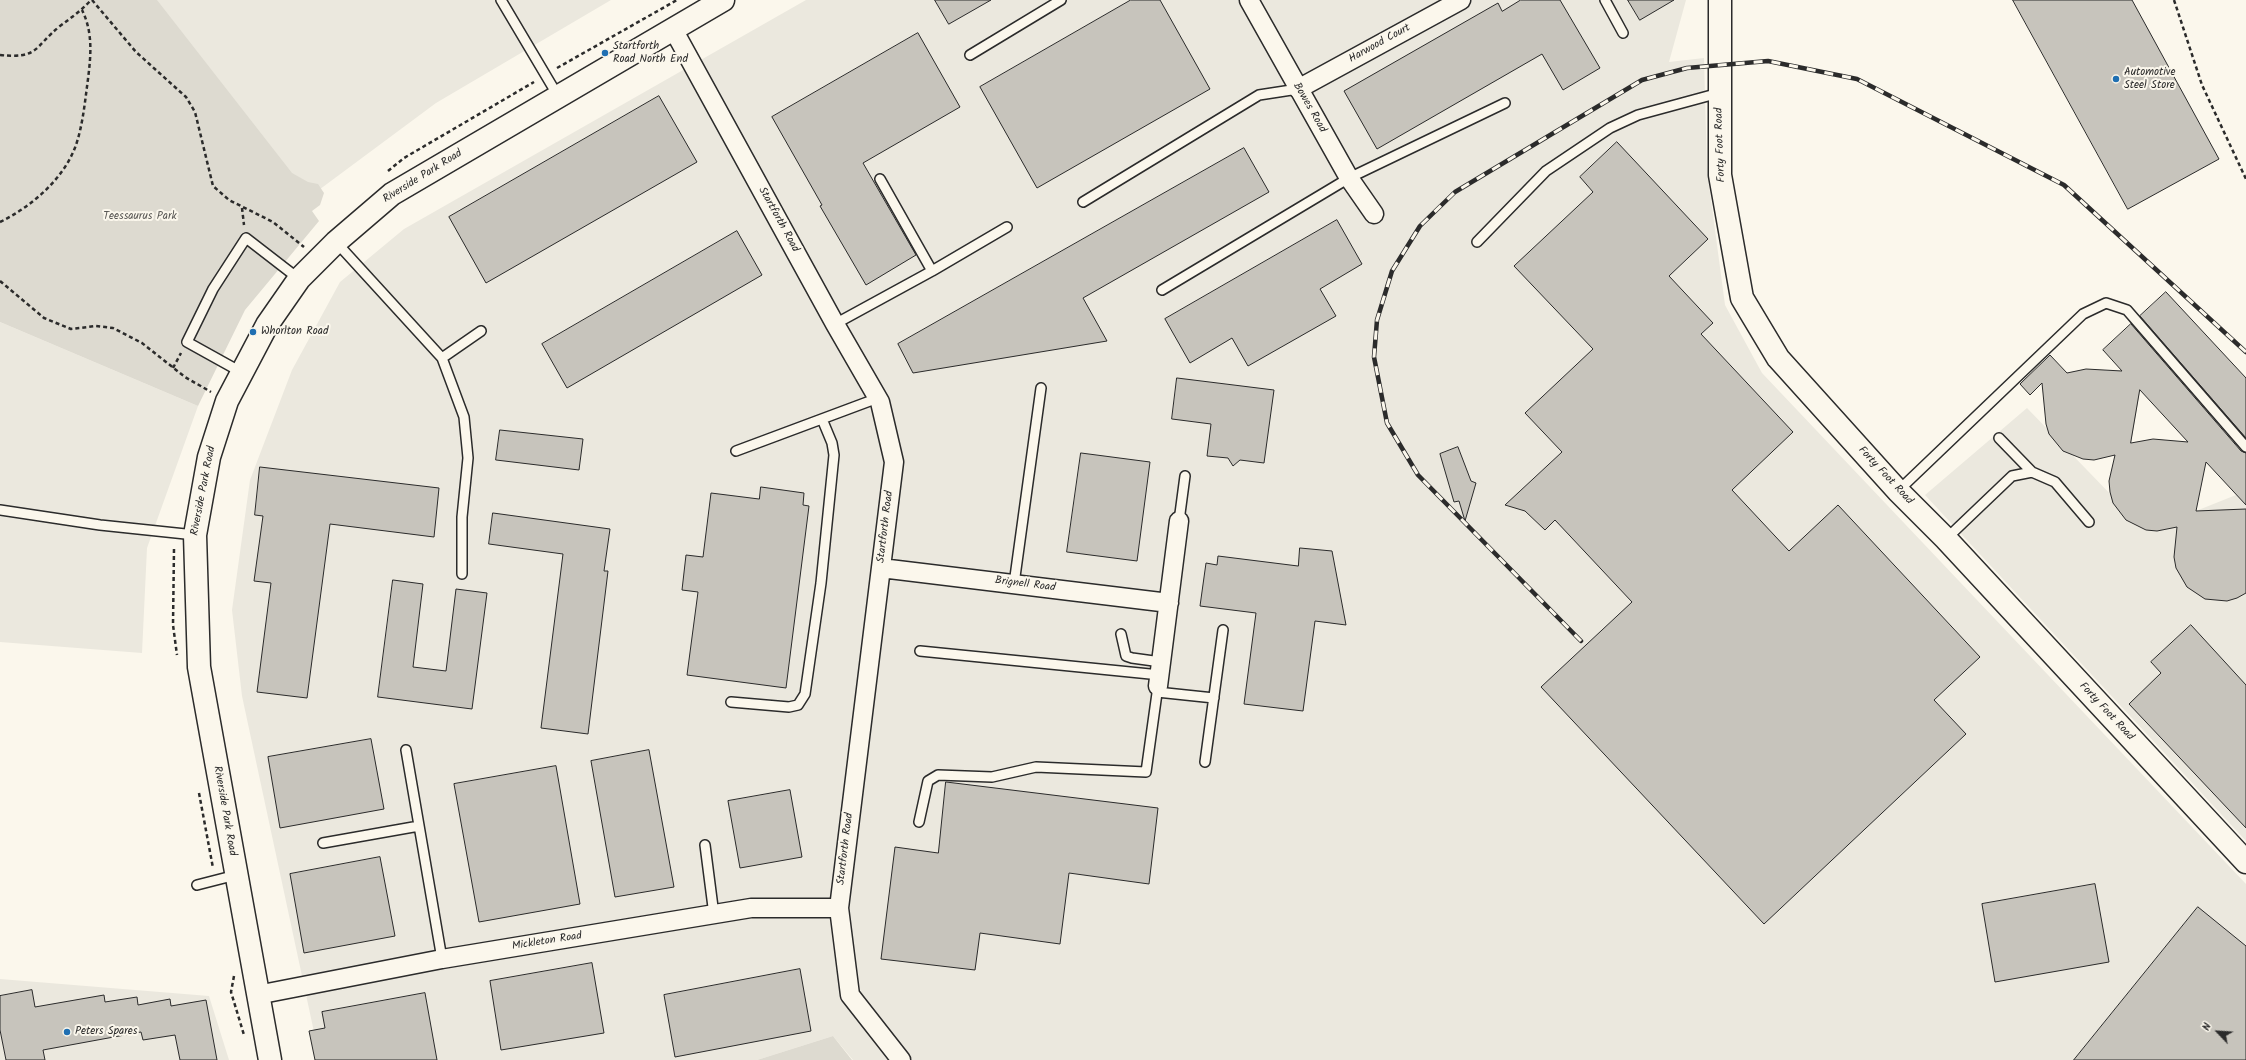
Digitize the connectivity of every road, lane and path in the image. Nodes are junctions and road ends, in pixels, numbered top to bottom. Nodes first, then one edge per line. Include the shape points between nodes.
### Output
1 (91, 0) edge
2 (501, 0) edge
3 (723, 0) edge
4 (1061, 0) edge
5 (1249, 0) edge
6 (1461, 0) edge
7 (1605, 0) edge
8 (1720, 0) edge
9 (2174, 0) edge
10 (82, 10) junction
11 (673, 29) junction
12 (1623, 33) dead end
13 (0, 55) edge
14 (970, 55) dead end
15 (1298, 89) junction
16 (1720, 93) junction
17 (558, 96) junction
18 (1505, 103) dead end
19 (1349, 178) junction
20 (880, 179) dead end
21 (2246, 179) edge
22 (1083, 202) dead end
23 (1374, 214) dead end
24 (0, 222) edge
25 (1007, 227) dead end
26 (336, 242) junction
27 (1477, 242) dead end
28 (305, 247) dead end
29 (932, 271) junction
30 (299, 279) junction
31 (0, 281) edge
32 (1162, 290) dead end
33 (835, 324) junction
34 (481, 331) dead end
35 (442, 358) junction
36 (241, 372) junction
37 (1041, 388) dead end
38 (878, 398) junction
39 (227, 401) junction
40 (822, 419) junction
41 (1999, 438) dead end
42 (2246, 447) edge
43 (736, 452) dead end
44 (2032, 472) junction
45 (1186, 476) dead end
46 (1898, 491) junction
47 (0, 510) edge
48 (1179, 522) joint
49 (2089, 522) dead end
50 (195, 535) junction
51 (1946, 539) junction
52 (881, 568) junction
53 (462, 574) dead end
54 (1014, 584) junction
55 (1169, 603) junction
56 (1222, 630) dead end
57 (1121, 634) dead end
58 (920, 651) dead end
59 (1159, 678) junction
60 (1214, 698) junction
61 (731, 702) dead end
62 (406, 750) dead end
63 (1206, 762) dead end
64 (919, 822) dead end
65 (419, 826) junction
66 (323, 843) dead end
67 (705, 845) dead end
68 (2246, 862) edge
69 (236, 876) junction
70 (197, 885) dead end
71 (839, 908) junction
72 (714, 914) junction
73 (442, 959) junction
74 (257, 995) junction
75 (270, 1060) edge
76 (901, 1060) edge

1 - 10 path
1 - 28 path via 136,52 186,97 195,112 214,186 229,200 273,222
2 - 17 lane
3 - 11 street, Riverside Park Road
4 - 14 lane
5 - 15 street, Bowes Road
6 - 15 street, Harwood Court
7 - 12 lane
8 - 16 street, Forty Foot Road
9 - 21 path via 2202,85
10 - 13 path via 60,26 38,49 20,57
10 - 24 path via 90,29 90,58 83,116 75,146 63,170 44,192 18,213
11 - 17 street, Riverside Park Road
11 - 33 street, Startforth Road
15 - 19 street, Bowes Road
15 - 22 lane via 1259,95
16 - 27 lane via 1638,115 1610,128 1546,171
16 - 46 street, Forty Foot Road via 1720,175 1742,298 1778,358
17 - 26 street, Riverside Park Road via 392,194
18 - 19 lane
19 - 23 street, Bowes Road
19 - 32 lane
20 - 29 lane
25 - 29 lane
26 - 30 street, Riverside Park Road
26 - 35 lane
29 - 33 lane
30 - 36 street, Riverside Park Road via 267,325
30 - 36 lane via 246,238 213,289 187,342
31 - 39 path via 44,318 71,329 96,326 113,328 142,343 185,377
33 - 38 street, Startforth Road
34 - 35 lane
35 - 53 lane via 464,417 467,452 462,517
36 - 39 street, Riverside Park Road
37 - 54 lane
38 - 40 lane
38 - 52 street, Startforth Road via 894,462
39 - 50 street, Riverside Park Road via 209,457
40 - 43 lane
40 - 61 lane via 834,455 806,694 798,704 789,707
41 - 44 lane
42 - 46 lane via 2127,310 2106,303 2083,314
44 - 49 lane via 2055,482
44 - 51 lane via 2012,476
45 - 48 lane
46 - 51 street, Forty Foot Road
47 - 50 lane via 100,525
48 - 55 street
50 - 69 street, Riverside Park Road via 199,667
51 - 68 street, Forty Foot Road
52 - 54 street, Brignell Road
52 - 71 street, Startforth Road
54 - 55 street, Brignell Road
55 - 59 street
56 - 60 lane
57 - 59 lane via 1126,656
58 - 59 lane
59 - 60 lane
59 - 64 lane via 1146,772 1036,767 992,777 938,775 928,781
60 - 63 lane
62 - 65 lane
65 - 66 lane
65 - 73 lane
67 - 72 lane
69 - 70 lane
69 - 74 street, Riverside Park Road
71 - 72 street, Mickleton Road via 751,908
71 - 76 street, Startforth Road via 850,995
72 - 73 street, Mickleton Road
73 - 74 street, Mickleton Road
74 - 75 street, Riverside Park Road

